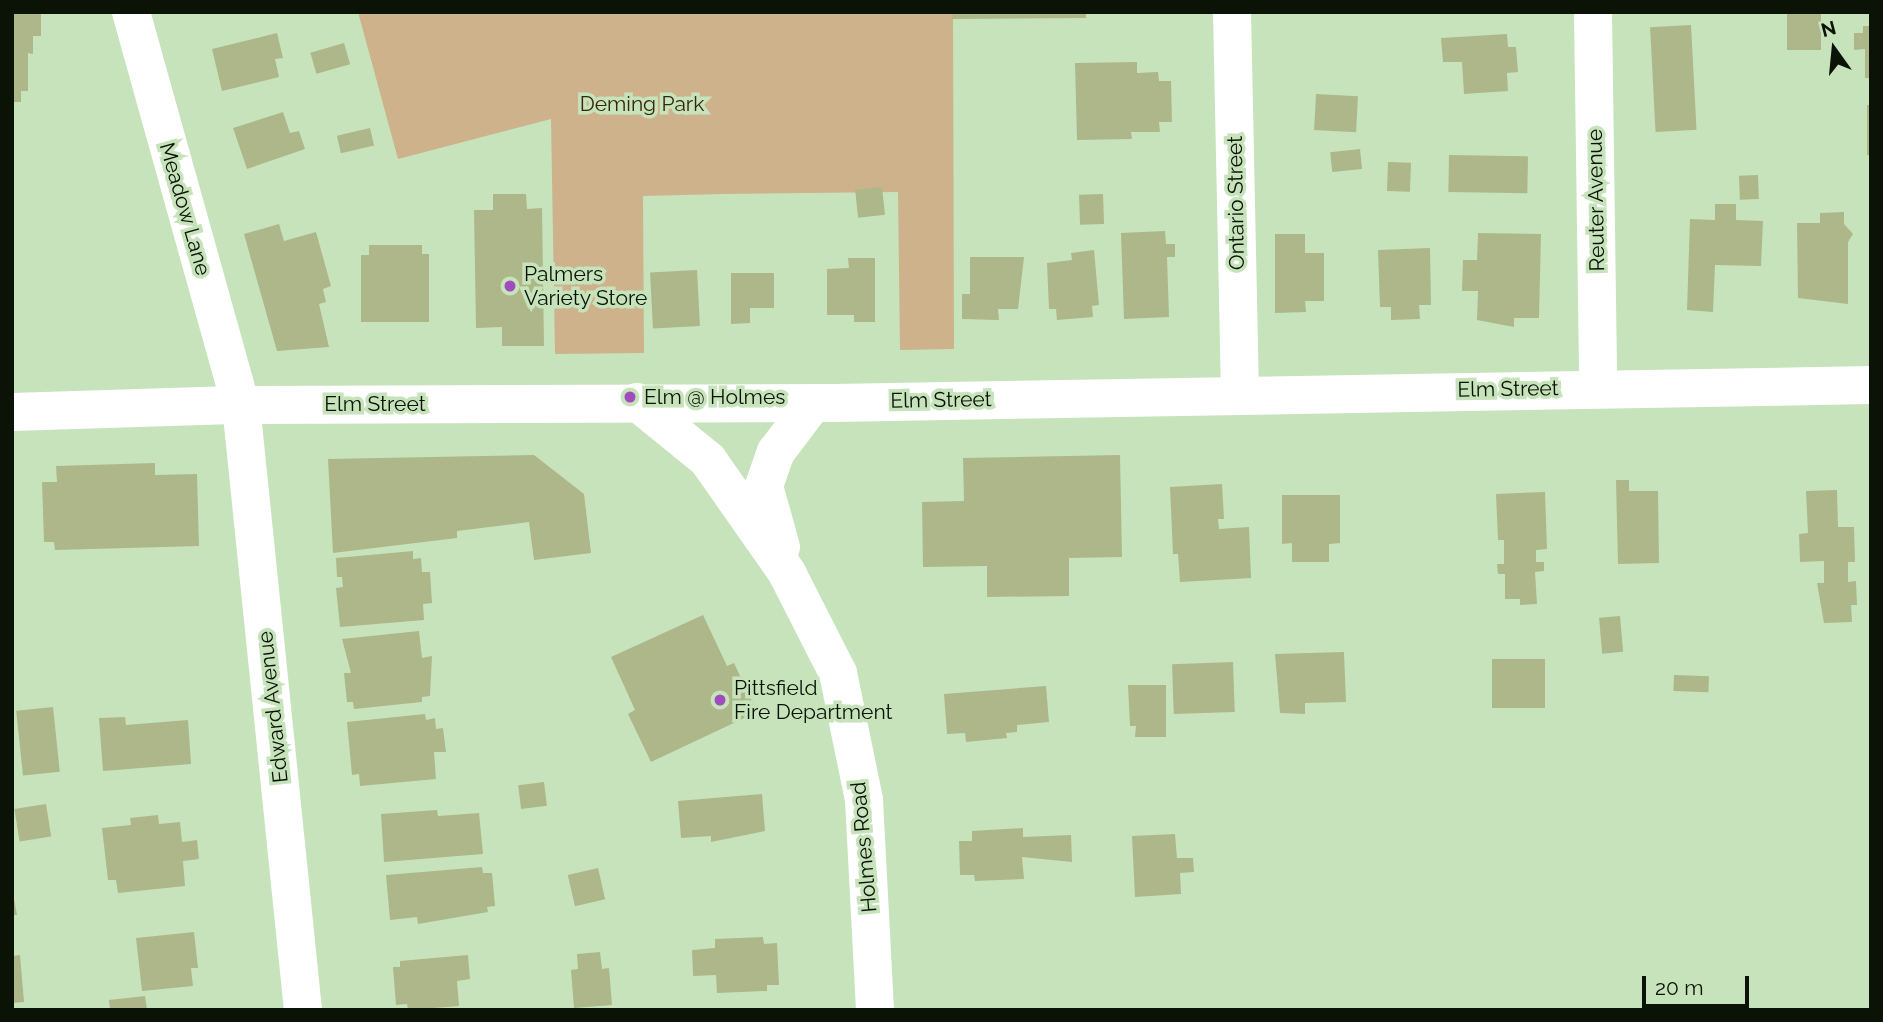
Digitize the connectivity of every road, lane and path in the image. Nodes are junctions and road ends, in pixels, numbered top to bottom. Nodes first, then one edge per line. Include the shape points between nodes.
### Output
1 (131, 12) edge
2 (1232, 12) edge
3 (1593, 12) edge
4 (1871, 385) edge
5 (1598, 388) junction
6 (1240, 393) junction
7 (637, 402) junction
8 (813, 403) junction
9 (241, 405) junction
10 (12, 412) edge
11 (788, 573) junction
12 (303, 1010) edge
13 (875, 1010) edge

1 - 9 street, Meadow Lane
2 - 6 street, Ontario Street
3 - 5 street, Reuter Avenue
4 - 5 street, Elm Street
5 - 6 street, Elm Street
6 - 8 street, Elm Street
7 - 8 street, Elm Street
7 - 9 street, Elm Street
7 - 11 street, Holmes Road via 708,460
8 - 11 street, Holmes Road via 776,452 764,486
9 - 10 street, Elm Street
9 - 12 street, Edward Avenue
11 - 13 street, Holmes Road via 838,673 864,800

